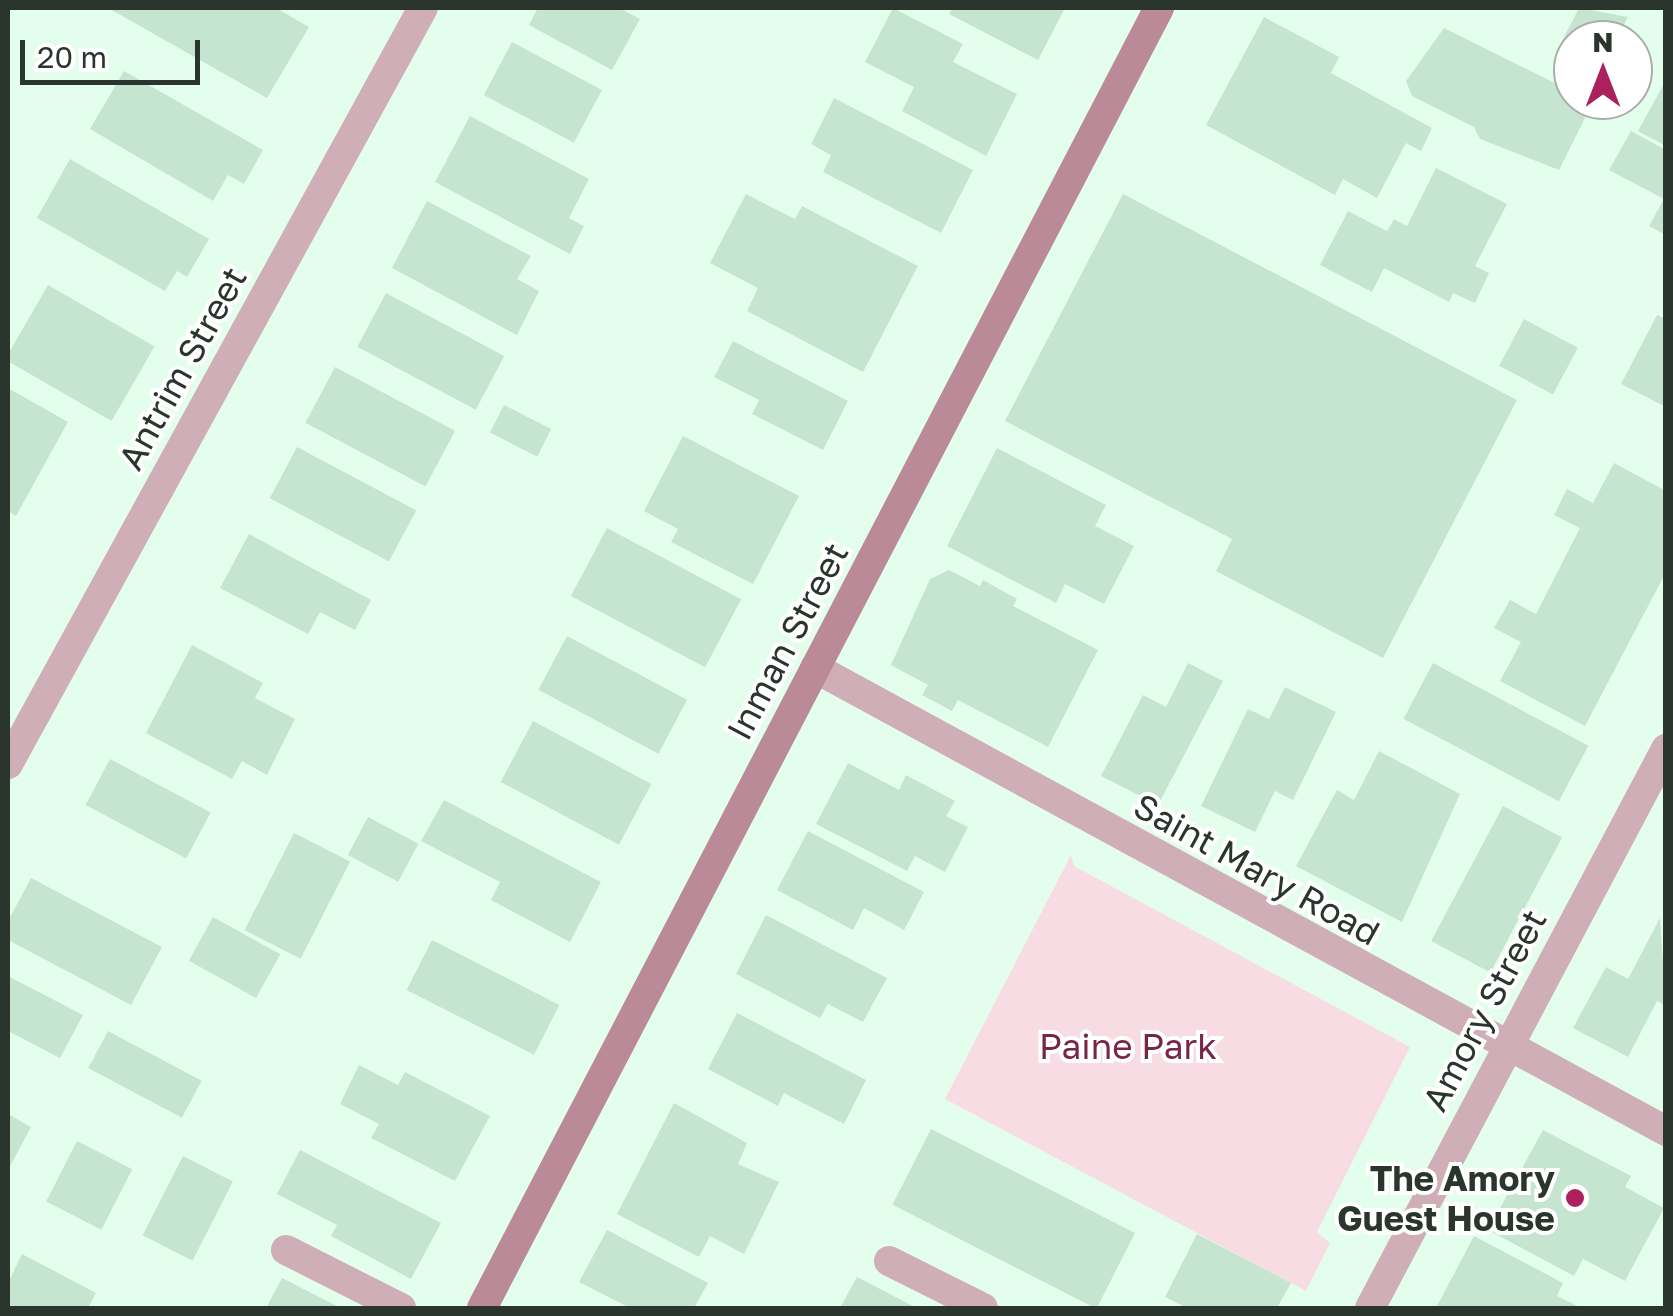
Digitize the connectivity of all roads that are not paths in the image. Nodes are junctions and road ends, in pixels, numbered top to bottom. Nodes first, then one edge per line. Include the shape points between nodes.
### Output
1 (423, 8) edge
2 (1159, 8) edge
3 (815, 668) junction
4 (1666, 749) edge
5 (8, 764) edge
6 (1505, 1049) junction
7 (1666, 1131) edge
8 (286, 1250) dead end
9 (889, 1261) dead end
10 (402, 1308) edge
11 (482, 1308) edge
12 (983, 1308) edge
13 (1370, 1308) edge

1 - 5 street, Antrim Street
2 - 3 main road, Inman Street
3 - 6 street, Saint Mary Road
3 - 11 main road, Inman Street
4 - 6 street, Amory Street
6 - 7 street, Saint Mary Road
6 - 13 street, Amory Street
8 - 10 street
9 - 12 street

